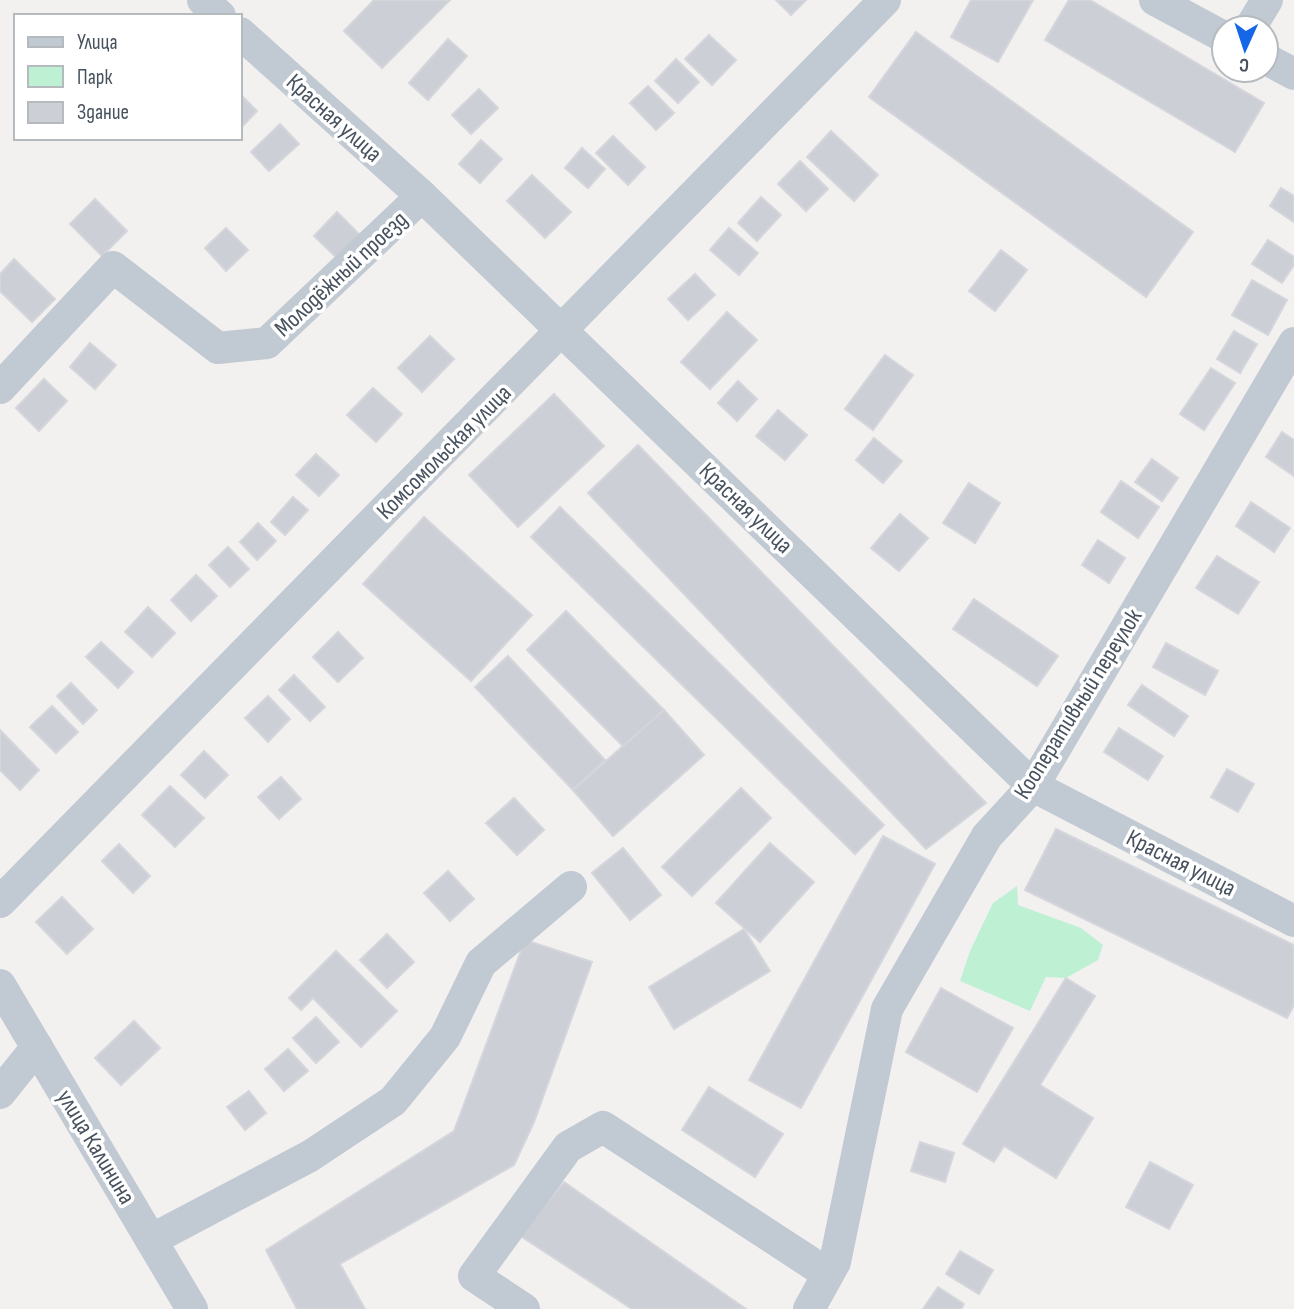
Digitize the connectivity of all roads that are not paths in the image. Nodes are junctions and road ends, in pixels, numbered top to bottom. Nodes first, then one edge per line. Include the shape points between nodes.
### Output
1 (203, 0) edge
2 (886, 0) edge
3 (1155, 0) edge
4 (218, 14) edge
5 (1210, 29) edge
6 (242, 35) edge
7 (422, 196) junction
8 (563, 331) junction
9 (1294, 343) edge
10 (0, 388) edge
11 (1033, 786) junction
12 (571, 887) dead end
13 (0, 901) edge
14 (1294, 921) edge
15 (0, 985) edge
16 (37, 1047) junction
17 (0, 1093) edge
18 (151, 1240) junction
19 (828, 1274) junction
20 (192, 1309) edge
21 (524, 1309) edge
22 (809, 1309) edge

1 - 4 street
2 - 8 street, Комсомольская улица
3 - 5 street
6 - 7 street, Красная улица
7 - 8 street, Красная улица
7 - 10 street, Молодёжный проезд via 267,343 218,348 113,267
8 - 11 street, Красная улица
8 - 13 street, Комсомольская улица
9 - 11 street, Кооперативный переулок
11 - 14 street, Красная улица
11 - 19 street, Кооперативный переулок via 987,836 887,1009 835,1262
12 - 18 street via 481,963 445,1037 393,1101 310,1156
15 - 16 street, улица Калинина
16 - 17 street
16 - 18 street, улица Калинина
18 - 20 street, улица Калинина
19 - 21 street via 603,1127 568,1147 474,1276
19 - 22 street, Кооперативный переулок

